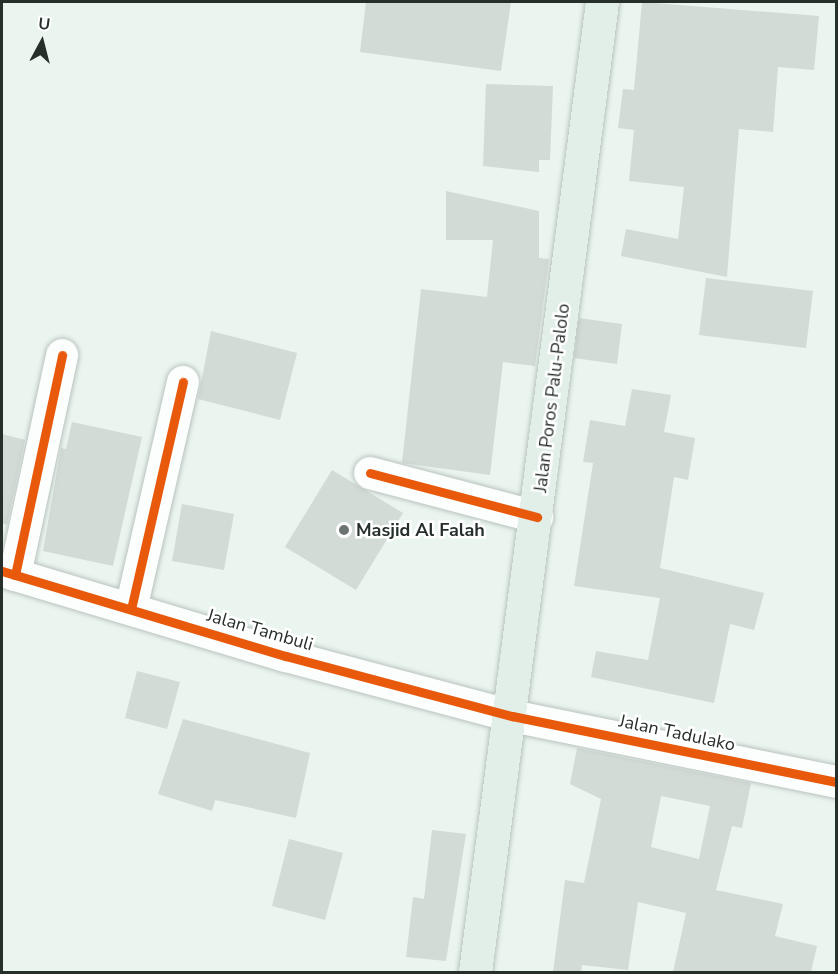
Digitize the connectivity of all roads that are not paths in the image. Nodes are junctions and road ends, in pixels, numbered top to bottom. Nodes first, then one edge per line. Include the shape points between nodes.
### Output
1 (602, 2) edge
2 (62, 355) dead end
3 (183, 382) dead end
4 (370, 473) dead end
5 (537, 517) junction
6 (8, 573) edge
7 (131, 609) junction
8 (512, 716) junction
9 (837, 782) edge
10 (475, 972) edge

1 - 5 main road, Jalan Poros Palu-Palolo
2 - 6 street
3 - 7 street
4 - 5 street
5 - 8 main road, Jalan Poros Palu-Palolo
6 - 7 street, Jalan Tambuli
7 - 8 street, Jalan Tambuli via 285,656
8 - 9 street, Jalan Tadulako
8 - 10 main road, Jalan Poros Palu-Palolo

